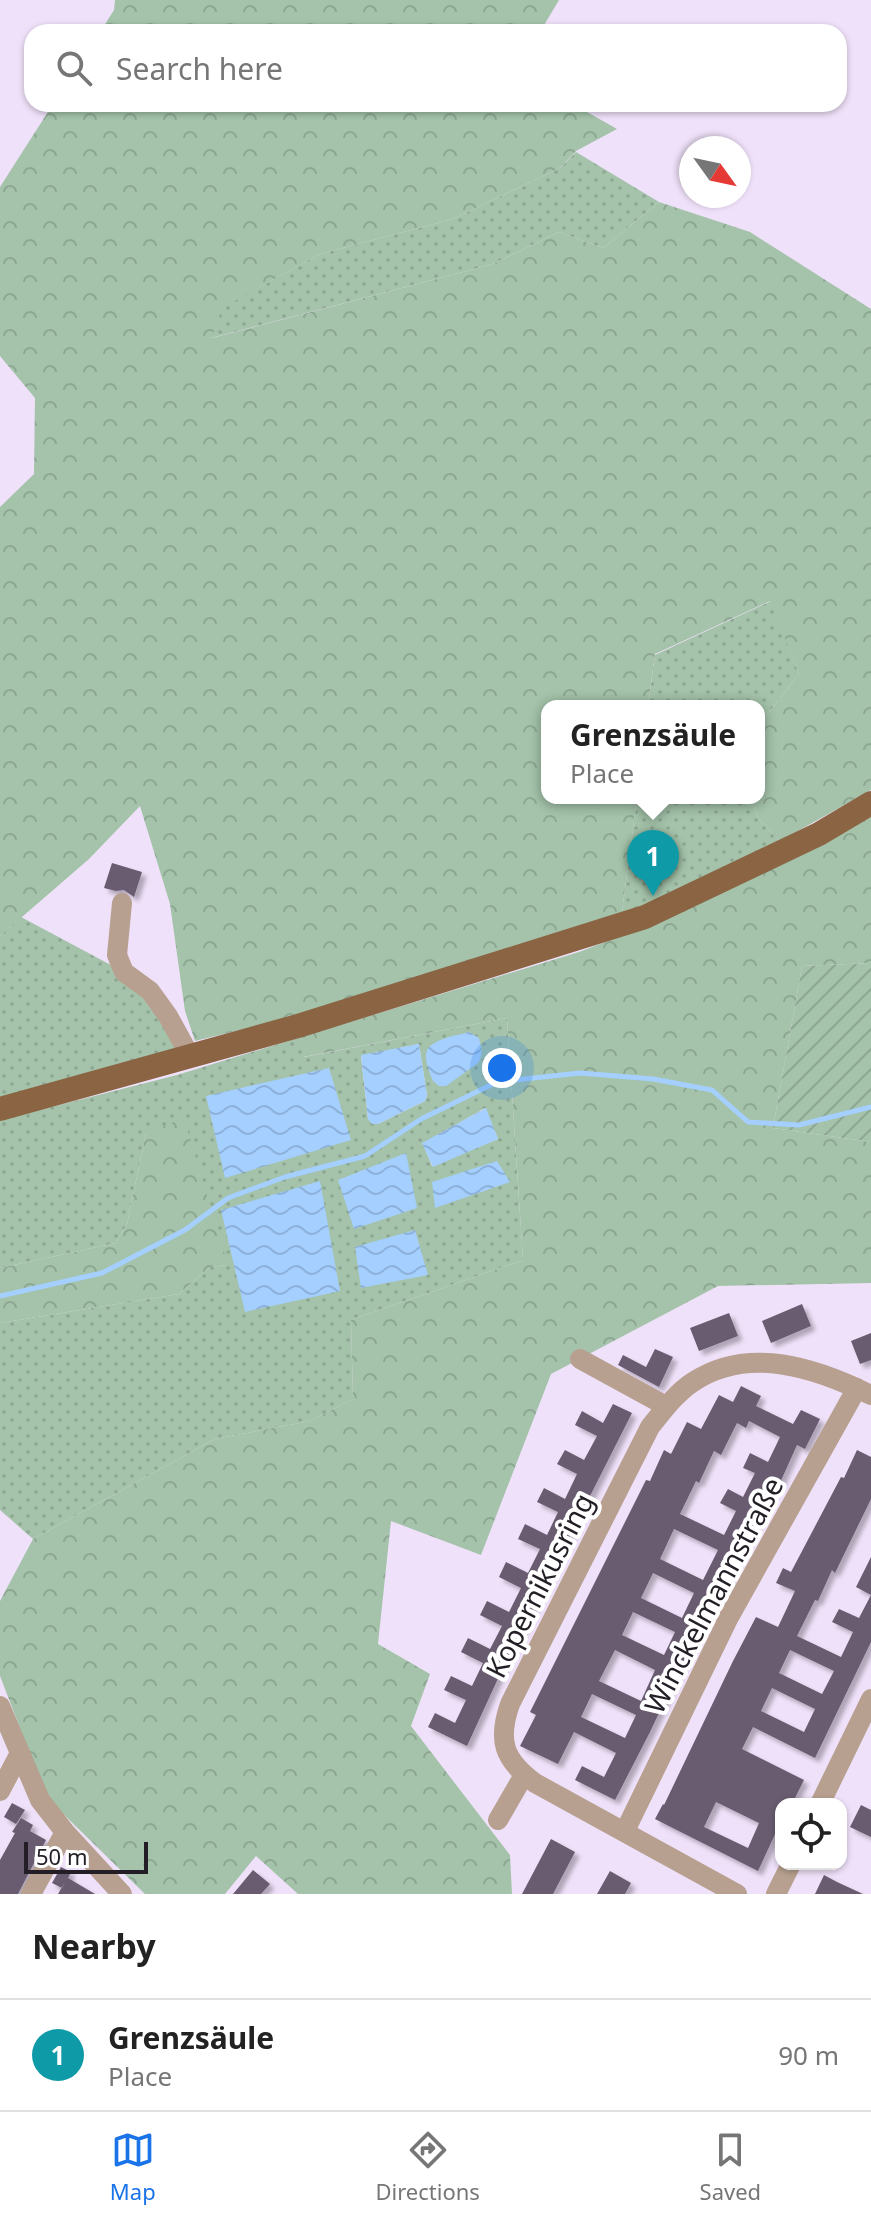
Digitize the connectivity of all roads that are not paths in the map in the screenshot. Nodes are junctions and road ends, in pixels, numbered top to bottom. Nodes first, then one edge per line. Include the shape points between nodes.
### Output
1 (871, 803) edge
2 (122, 903) dead end
3 (190, 1056) junction
4 (0, 1109) edge
5 (580, 1359) dead end
6 (864, 1392) edge
7 (666, 1406) junction
8 (871, 1699) edge
9 (0, 1706) edge
10 (19, 1755) junction
11 (524, 1775) junction
12 (0, 1791) edge
13 (823, 1798) edge
14 (498, 1820) dead end
15 (625, 1831) junction
16 (65, 1832) junction
17 (788, 1870) edge
18 (120, 1893) edge
19 (31, 1894) edge
20 (737, 1894) edge
21 (776, 1894) edge

1 - 3 main road via 819,834 645,917
2 - 3 street via 117,955 124,972 150,991
3 - 4 main road
5 - 7 street
6 - 7 street, Kopernikusring via 807,1368 762,1362 715,1370 691,1382
6 - 15 street, Winckelmannstraße via 729,1617
7 - 11 street, Kopernikusring via 650,1427 510,1704 502,1726 504,1743
8 - 13 street
9 - 10 street
10 - 12 street
10 - 16 street via 40,1800
11 - 14 street
11 - 15 street, Kopernikusring
15 - 20 street, Kopernikusring
16 - 18 street
16 - 19 street
17 - 21 street

